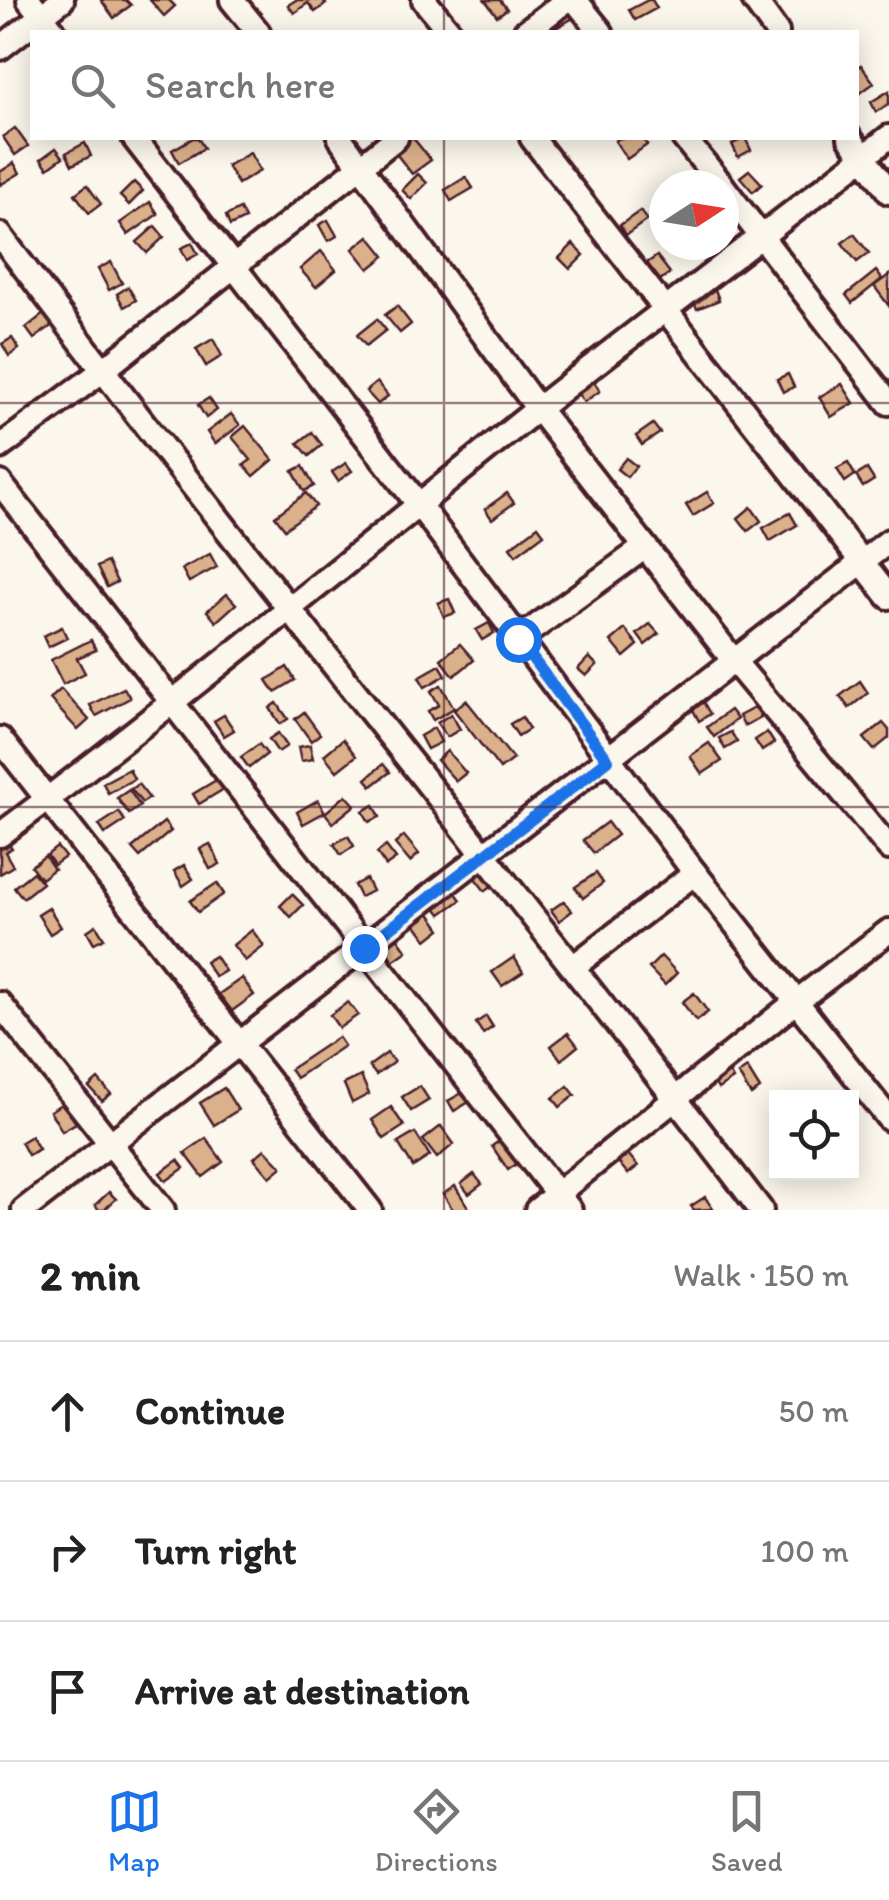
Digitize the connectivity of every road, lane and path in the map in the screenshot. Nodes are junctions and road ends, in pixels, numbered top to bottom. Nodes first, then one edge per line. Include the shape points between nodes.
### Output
1 (62, 0) edge
2 (232, 0) edge
3 (424, 0) edge
4 (567, 0) edge
5 (575, 0) edge
6 (754, 0) edge
7 (41, 16) edge
8 (256, 30) edge
9 (448, 30) edge
10 (528, 30) edge
11 (599, 30) edge
12 (776, 30) edge
13 (0, 48) edge
14 (889, 137) edge
15 (136, 140) edge
16 (342, 140) edge
17 (394, 140) edge
18 (534, 140) edge
19 (686, 140) edge
20 (857, 147) edge
21 (362, 166) junction
22 (710, 170) edge
23 (889, 192) edge
24 (739, 206) edge
25 (761, 234) junction
26 (0, 235) edge
27 (232, 267) junction
28 (667, 309) junction
29 (102, 371) junction
30 (889, 403) edge
31 (538, 409) junction
32 (0, 447) edge
33 (0, 483) edge
34 (419, 506) junction
35 (889, 542) edge
36 (645, 547) junction
37 (862, 560) junction
38 (889, 596) edge
39 (289, 606) junction
40 (518, 639) junction
41 (734, 661) junction
42 (171, 704) junction
43 (0, 739) edge
44 (608, 760) junction
45 (47, 799) junction
46 (0, 834) edge
47 (889, 848) edge
48 (486, 856) junction
49 (694, 873) junction
50 (889, 931) edge
51 (364, 948) junction
52 (573, 967) junction
53 (796, 1001) junction
54 (0, 1004) edge
55 (238, 1043) junction
56 (675, 1098) junction
57 (889, 1119) edge
58 (110, 1141) junction
59 (564, 1202) edge
60 (24, 1210) edge
61 (163, 1210) edge
62 (370, 1210) edge
63 (537, 1210) edge
64 (761, 1210) edge

1 - 7 street
2 - 8 street
3 - 9 street
4 - 10 street
5 - 11 street
6 - 12 street
7 - 13 street
14 - 20 street
15 - 27 street
16 - 21 street
17 - 21 street
18 - 28 street
19 - 22 street
20 - 23 street
20 - 25 street
21 - 27 street
21 - 31 street
24 - 25 street
25 - 28 street
25 - 30 street
26 - 29 street
27 - 29 street
27 - 34 street
28 - 31 street
28 - 37 street
29 - 32 street
29 - 39 street
31 - 34 street
31 - 36 street
33 - 42 street
34 - 39 street
34 - 40 street
35 - 37 street
36 - 40 street
36 - 41 street
37 - 38 street
37 - 41 street
39 - 42 street
39 - 48 street
40 - 44 street
41 - 44 street
41 - 47 street
42 - 45 street
42 - 51 street
43 - 45 street
44 - 48 street
44 - 49 street
45 - 46 street
45 - 55 street
48 - 51 street
48 - 52 street
49 - 52 street
49 - 53 street
50 - 53 street
51 - 55 street
51 - 59 street
52 - 56 street
53 - 56 street
53 - 57 street
54 - 58 street
55 - 58 street
55 - 62 street
56 - 59 street
56 - 64 street
58 - 60 street
58 - 61 street
59 - 63 street

